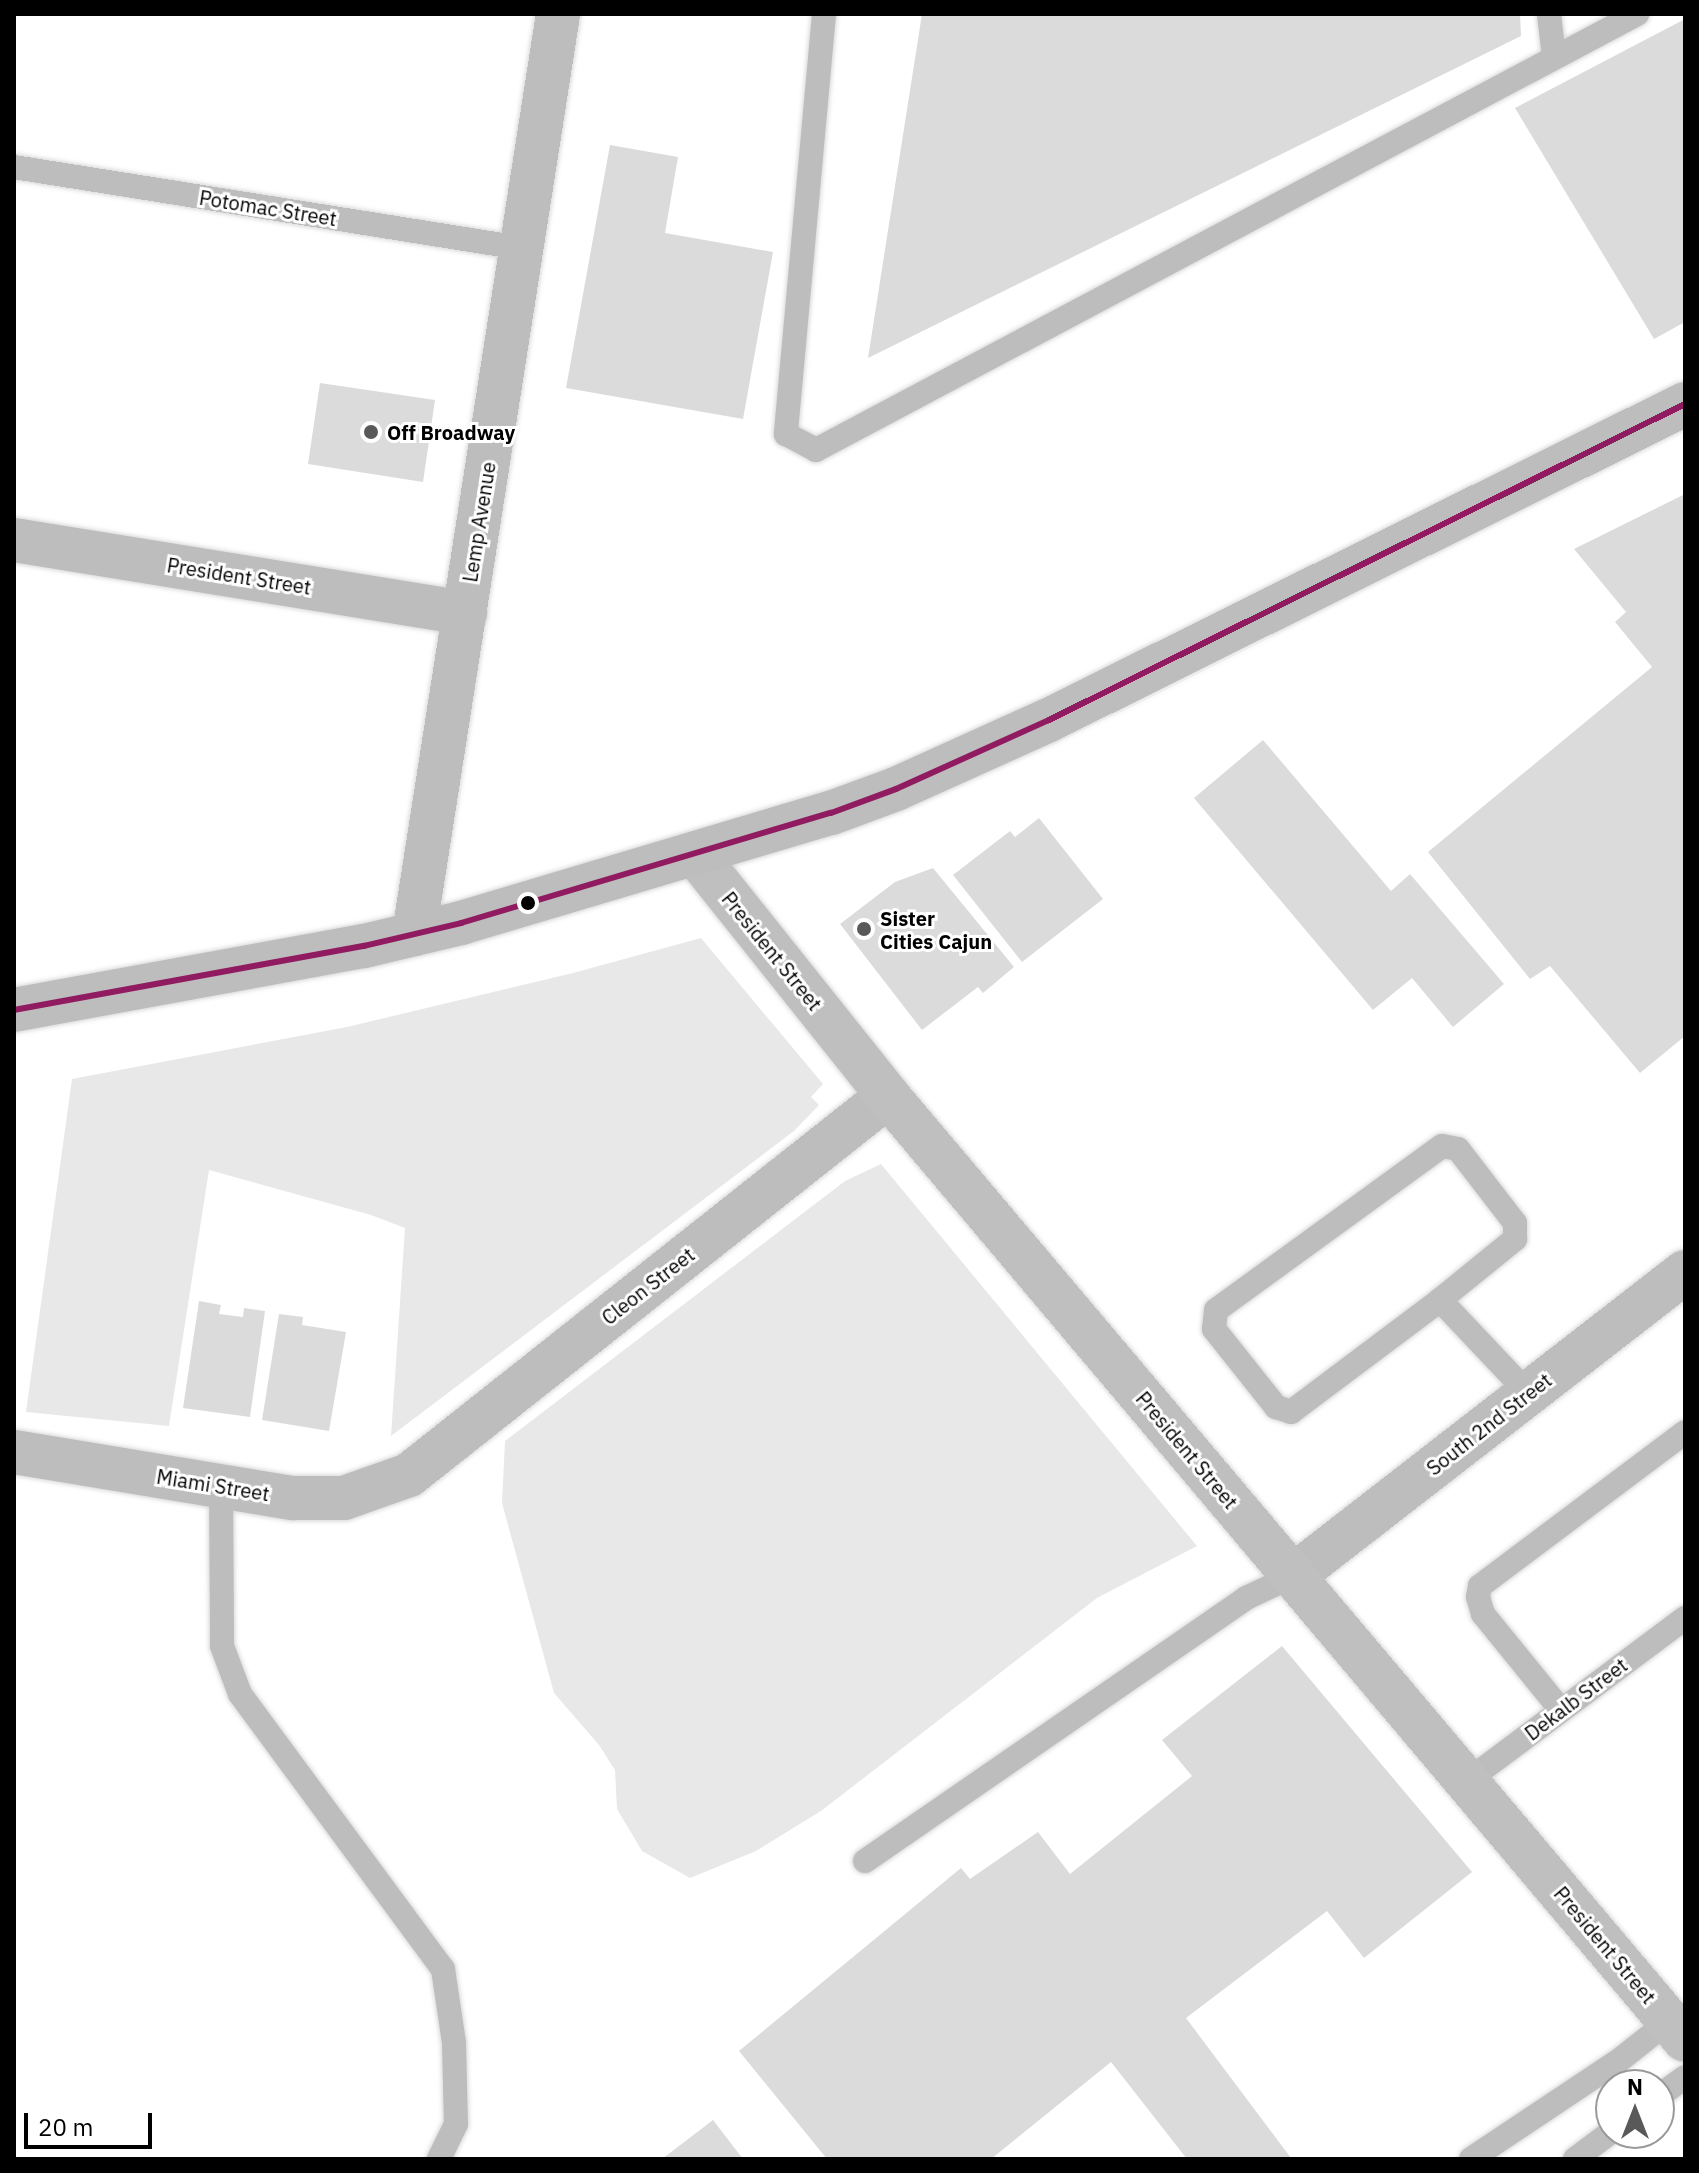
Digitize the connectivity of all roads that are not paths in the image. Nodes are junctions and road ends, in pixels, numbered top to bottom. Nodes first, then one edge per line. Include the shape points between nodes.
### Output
1 (558, 14) edge
2 (824, 14) edge
3 (1549, 14) edge
4 (1637, 14) edge
5 (1554, 57) junction
6 (14, 167) edge
7 (521, 248) junction
8 (1685, 404) edge
9 (14, 540) edge
10 (465, 613) junction
11 (695, 854) junction
12 (414, 934) junction
13 (14, 1010) edge
14 (888, 1096) junction
15 (1685, 1272) edge
16 (1440, 1300) junction
17 (1528, 1393) junction
18 (1685, 1432) edge
19 (14, 1452) edge
20 (409, 1475) joint
21 (221, 1486) junction
22 (1293, 1576) junction
23 (1685, 1618) edge
24 (1561, 1710) junction
25 (1467, 1781) junction
26 (865, 1861) dead end
27 (1677, 2030) edge
28 (1595, 2144) edge
29 (439, 2159) edge
30 (1471, 2159) edge
31 (1575, 2159) edge

1 - 7 street, Lemp Avenue
2 - 5 lane via 786,434 816,450
3 - 5 lane
4 - 5 lane
6 - 7 lane, Potomac Street
7 - 10 street, Lemp Avenue
8 - 11 street via 969,757 831,813
9 - 10 street, President Street
10 - 12 street, Lemp Avenue
11 - 12 street
11 - 14 street, President Street
12 - 13 street
14 - 20 street, Cleon Street
14 - 22 street, President Street
15 - 17 street, South 2nd Street
16 - 16 lane via 1291,1412 1276,1407 1214,1329 1216,1310 1442,1146 1458,1149 1515,1223 1515,1239
16 - 17 lane
17 - 22 street, South 2nd Street
18 - 24 lane via 1480,1586 1483,1614
19 - 21 street, Miami Street
20 - 21 street, Miami Street via 344,1498 293,1498
21 - 29 lane via 222,1646 240,1694 443,1969 454,2043 456,2124
22 - 25 street, President Street
22 - 26 lane via 1246,1598
23 - 24 lane, Dekalb Street
24 - 25 lane, Dekalb Street
25 - 27 street, President Street
27 - 30 lane via 1621,2059
28 - 31 lane

